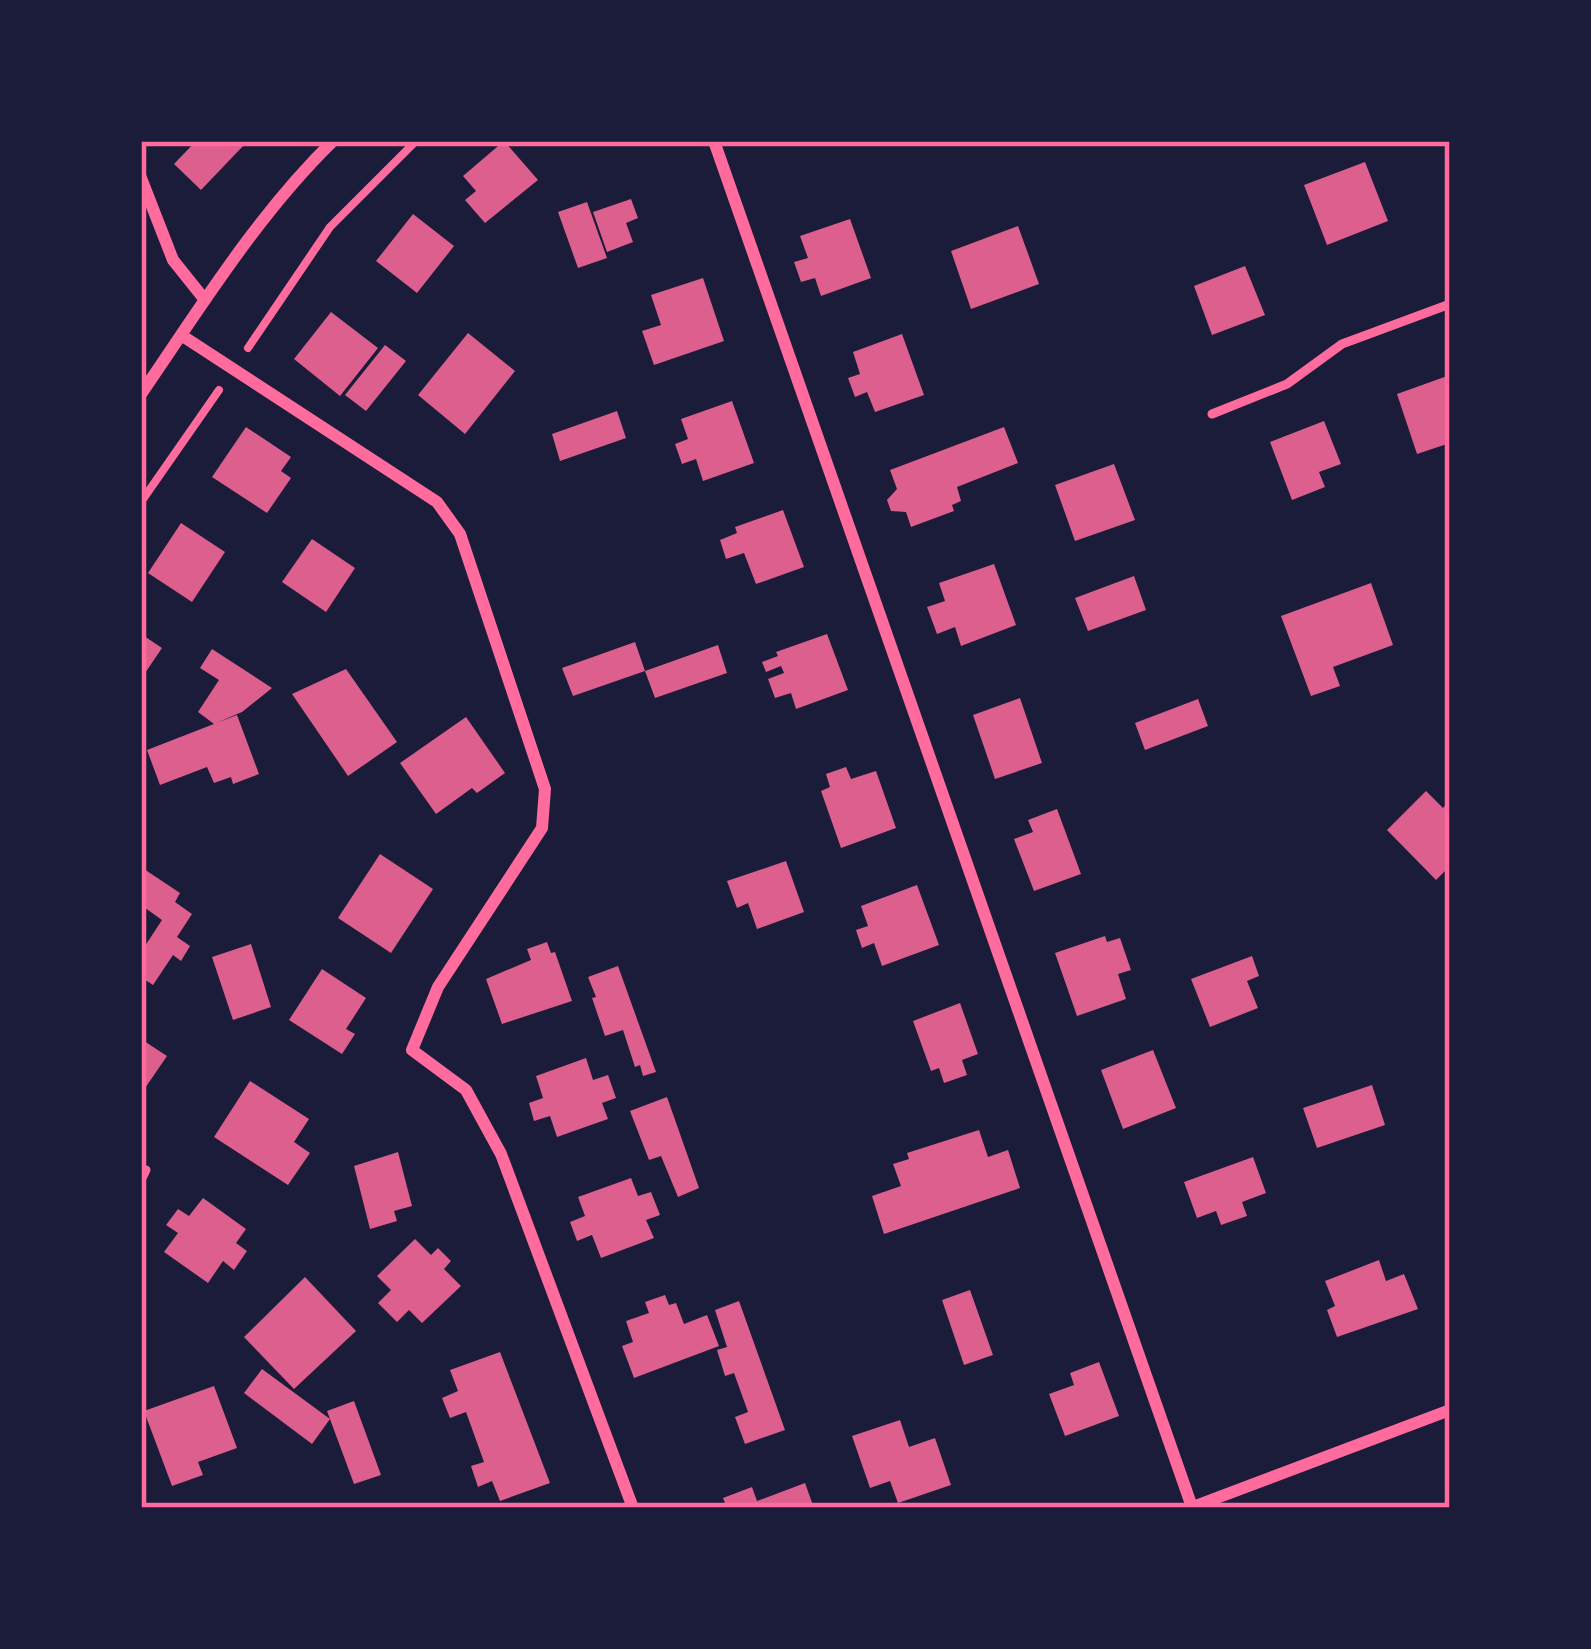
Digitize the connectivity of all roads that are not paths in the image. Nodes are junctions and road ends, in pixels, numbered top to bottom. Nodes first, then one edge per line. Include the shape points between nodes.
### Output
1 (333, 141) edge
2 (714, 141) edge
3 (141, 178) edge
4 (205, 299) junction
5 (1450, 304) edge
6 (181, 335) junction
7 (141, 394) edge
8 (1212, 414) dead end
9 (1450, 1410) edge
10 (633, 1508) edge
11 (1191, 1508) edge

1 - 4 street
2 - 11 street
3 - 4 street via 173,260
4 - 6 street
5 - 8 lane via 1342,344 1288,384
6 - 7 street
6 - 10 street via 437,502 460,534 545,789 542,828 438,987 412,1050 466,1090 501,1154
9 - 11 street

